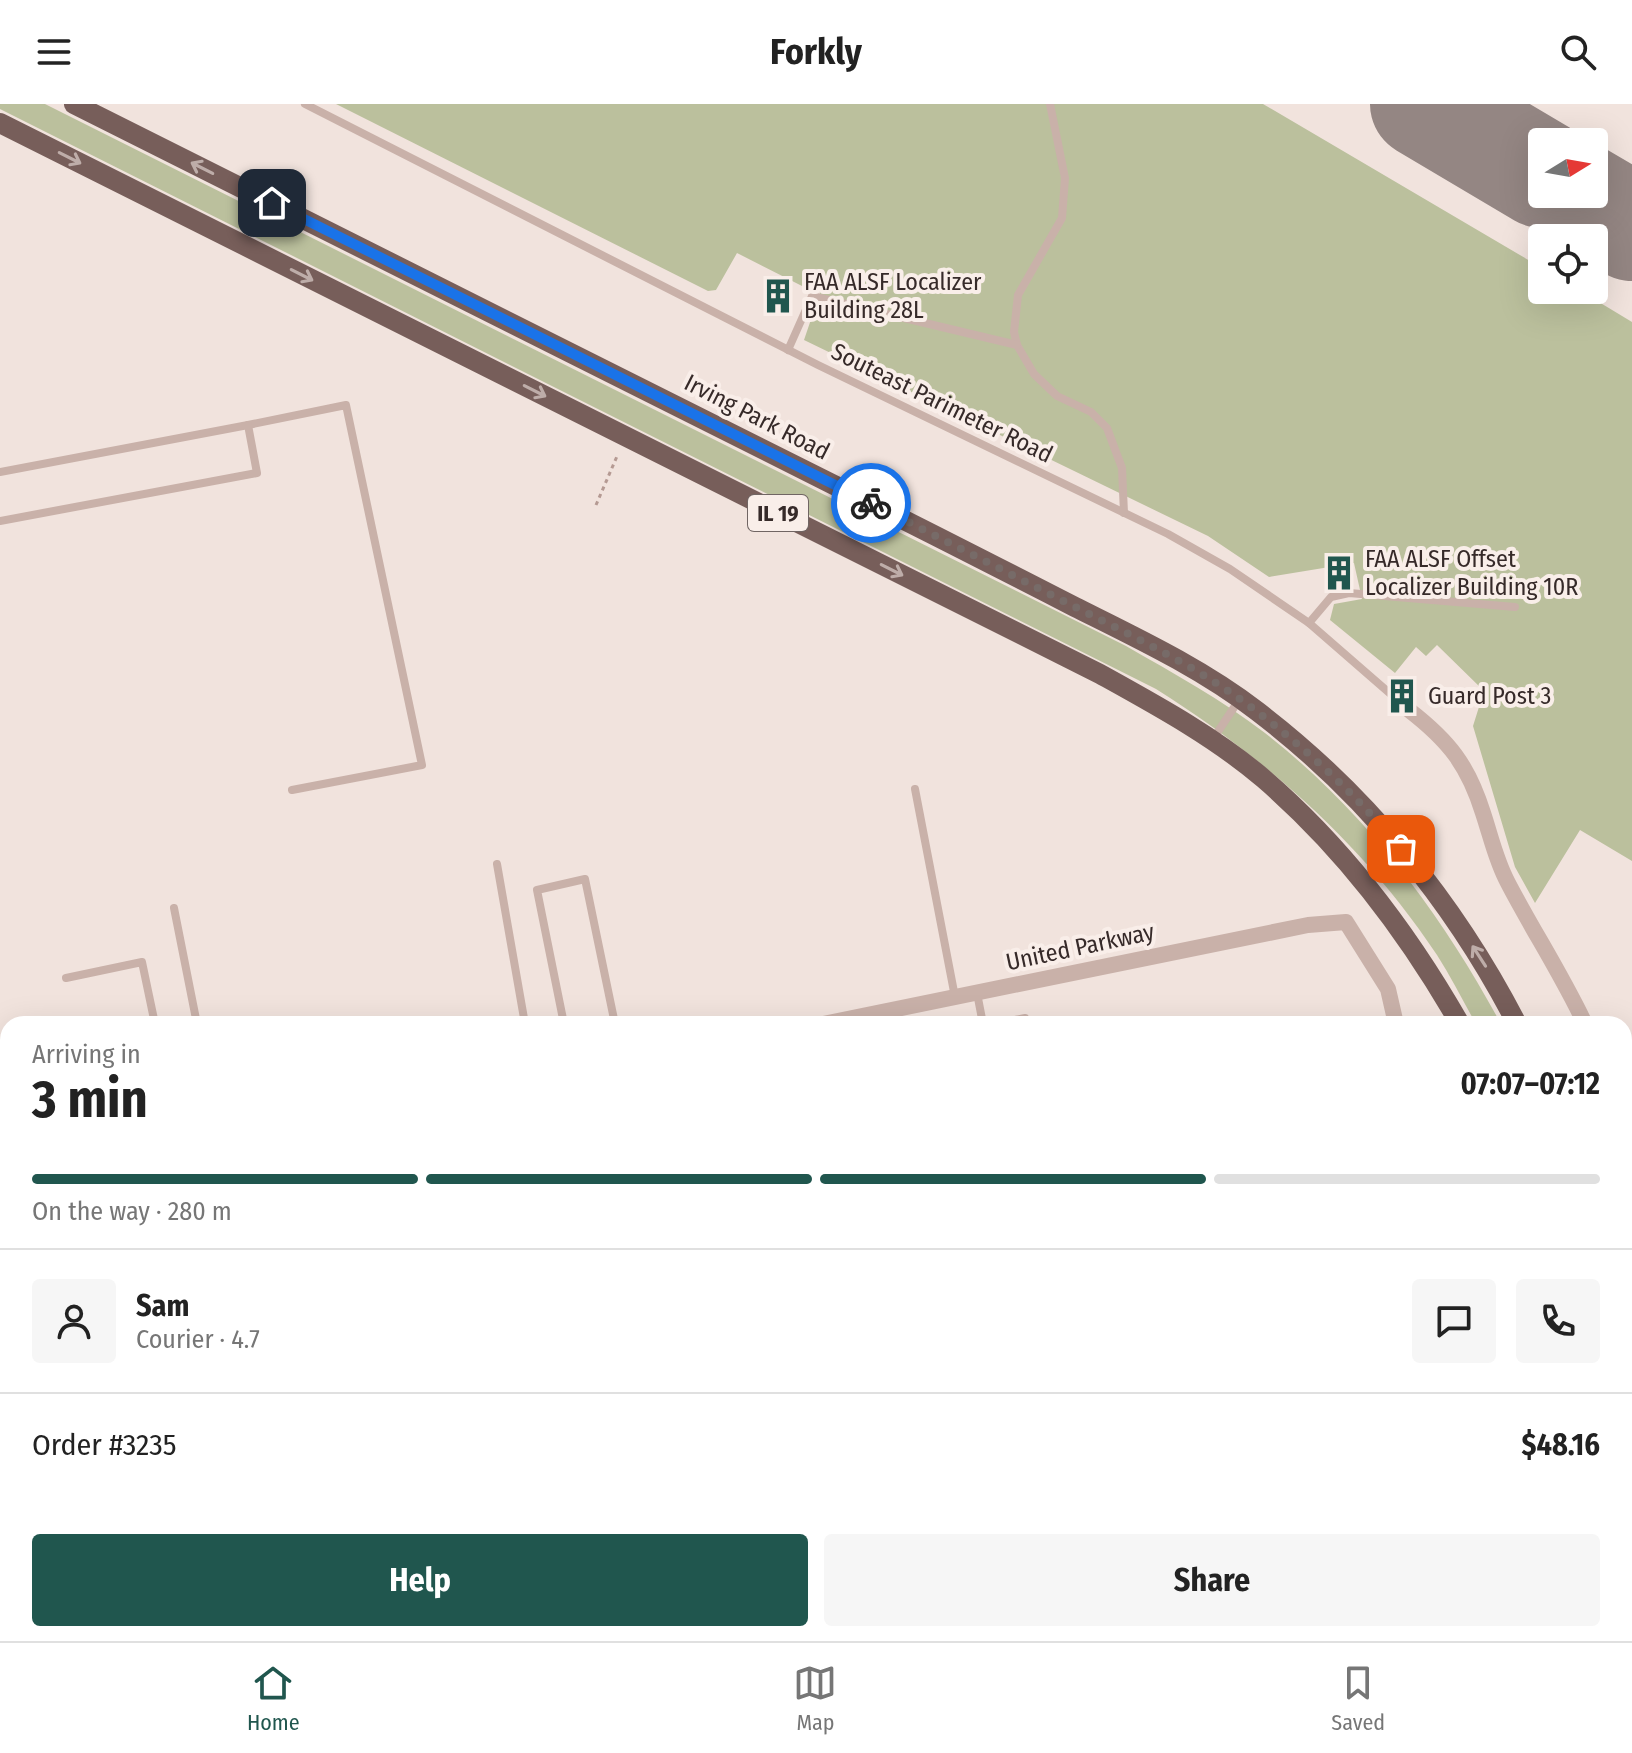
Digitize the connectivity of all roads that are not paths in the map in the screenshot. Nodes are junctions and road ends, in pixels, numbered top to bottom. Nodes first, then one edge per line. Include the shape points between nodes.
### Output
1 (74, 104) edge
2 (305, 104) edge
3 (1050, 104) edge
4 (0, 123) edge
5 (1017, 345) junction
6 (788, 350) junction
7 (248, 425) junction
8 (0, 472) edge
9 (1124, 513) junction
10 (0, 521) edge
11 (1515, 607) dead end
12 (1309, 623) junction
13 (1239, 699) junction
14 (1409, 710) joint
15 (1211, 742) junction
16 (915, 789) dead end
17 (292, 790) dead end
18 (497, 864) dead end
19 (174, 908) dead end
20 (66, 978) dead end
21 (977, 992) junction
22 (955, 997) junction
23 (153, 1016) edge
24 (195, 1016) edge
25 (524, 1016) edge
26 (562, 1016) edge
27 (613, 1016) edge
28 (862, 1016) edge
29 (982, 1016) edge
30 (1394, 1016) edge
31 (1456, 1016) edge
32 (1513, 1016) edge
33 (1581, 1016) edge

13 -> 1 main road, Irving Park Road / IL 19 via 1162,651
2 - 6 lane, Souteast Parimeter Road
3 - 5 lane via 1065,178 1062,218 1018,295
4 -> 15 main road, IL 19 via 1100,674
5 - 6 lane via 812,296
5 - 9 lane via 1034,374 1057,396 1091,412 1107,428 1122,468
6 - 9 lane, Souteast Parimeter Road
7 - 8 lane
7 - 10 lane via 257,473
7 - 17 lane via 346,405 422,765
9 - 12 lane, Souteast Parimeter Road via 1230,569
11 - 12 lane via 1349,593 1331,597
12 - 14 lane, Souteast Parimeter Road
13 - 15 lane
32 -> 13 main road, Irving Park Road / IL 19 via 1448,909 1371,813
14 - 33 street via 1458,757 1507,882
15 - 31 main road, IL 19 via 1263,778 1381,901
16 - 22 lane
18 - 25 lane
19 - 24 lane
20 - 23 lane via 142,962
21 - 22 street, United Parkway
21 - 29 lane
21 - 30 street, United Parkway via 1308,925 1346,922 1388,989
22 - 28 street, United Parkway
26 - 27 lane via 537,890 585,879

